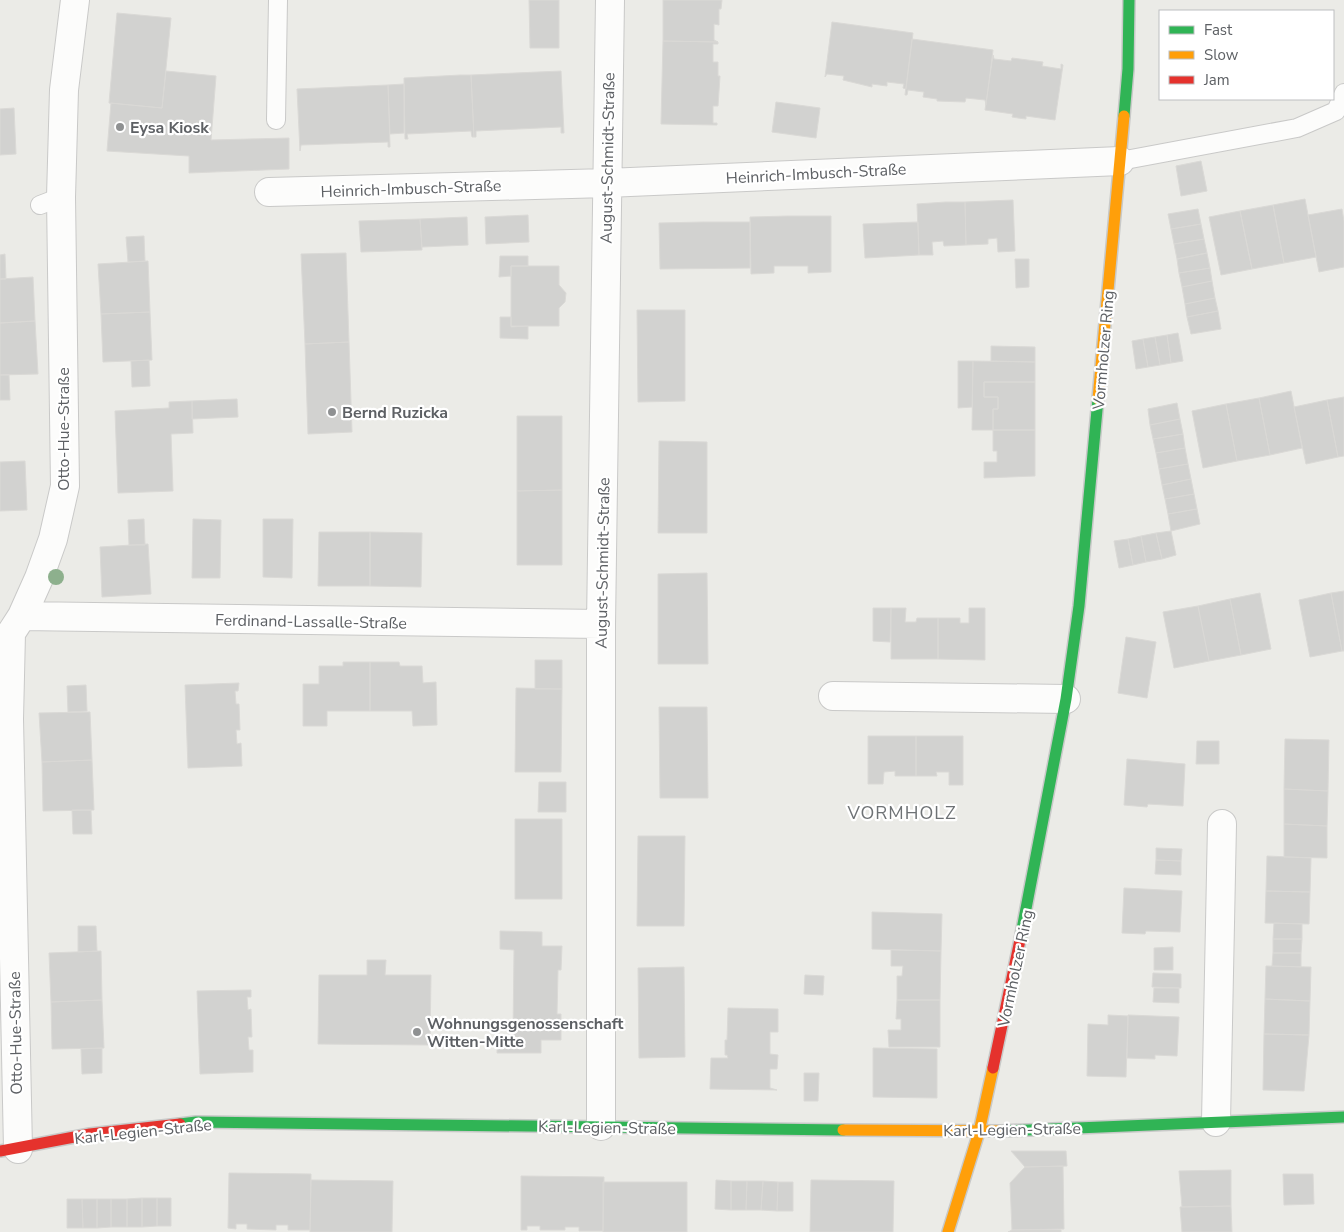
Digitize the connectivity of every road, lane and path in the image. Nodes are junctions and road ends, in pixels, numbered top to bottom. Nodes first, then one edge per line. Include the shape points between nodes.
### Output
1 (75, 0) edge
2 (278, 0) edge
3 (610, 0) edge
4 (1129, 0) edge
5 (1344, 93) edge
6 (276, 120) dead end
7 (1120, 161) junction
8 (607, 183) junction
9 (269, 192) dead end
10 (22, 616) junction
11 (601, 624) junction
12 (833, 696) dead end
13 (1066, 700) junction
14 (1222, 824) dead end
15 (1344, 1117) edge
16 (1216, 1122) junction
17 (601, 1126) junction
18 (979, 1132) junction
19 (9, 1150) edge
20 (948, 1232) edge

1 - 10 street, Otto-Hue-Straße via 50,201 65,486 53,538
2 - 6 lane
3 - 8 street, August-Schmidt-Straße
4 - 7 street, Vormholzer Ring via 1128,69
5 - 7 lane, Heinrich-Imbusch-Straße via 1336,110 1297,128
7 - 8 street, Heinrich-Imbusch-Straße
7 - 13 street, Vormholzer Ring via 1079,606
8 - 9 street, Heinrich-Imbusch-Straße
8 - 11 street, August-Schmidt-Straße
10 - 11 street, Ferdinand-Lassalle-Straße
10 - 19 street, Otto-Hue-Straße via 11,633 8,719
11 - 17 street, August-Schmidt-Straße
12 - 13 street
13 - 18 street, Vormholzer Ring via 1030,895
14 - 16 street
15 - 16 street, Karl-Legien-Straße via 1281,1122
16 - 18 street, Karl-Legien-Straße
17 - 18 street, Karl-Legien-Straße
17 - 19 street, Karl-Legien-Straße via 196,1122 90,1134
18 - 20 street, Vormholzer Ring

